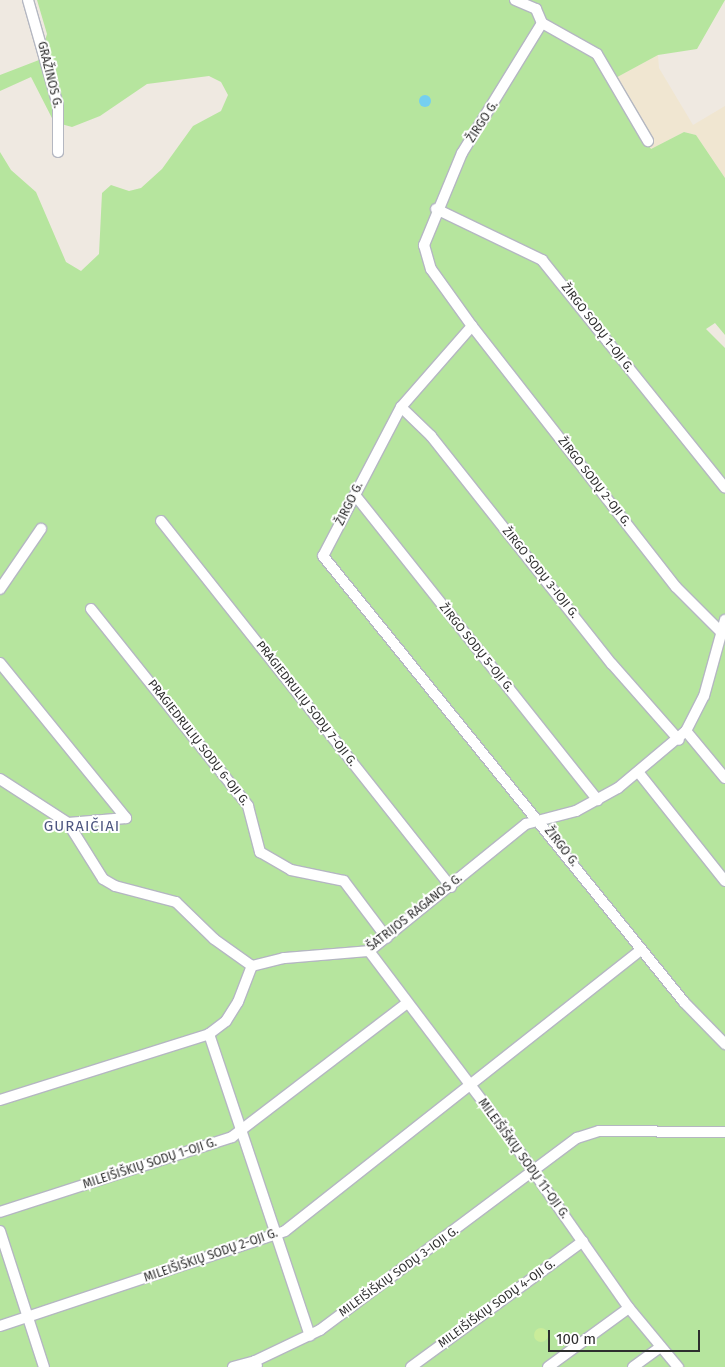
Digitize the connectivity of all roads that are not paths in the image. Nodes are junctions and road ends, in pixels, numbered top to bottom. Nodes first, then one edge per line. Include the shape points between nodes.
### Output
1 (28, 0) edge
2 (515, 0) edge
3 (542, 23) junction
4 (648, 141) dead end
5 (58, 152) dead end
6 (436, 209) junction
7 (472, 326) junction
8 (401, 407) junction
9 (725, 488) edge
10 (355, 495) junction
11 (161, 521) dead end
12 (41, 529) dead end
13 (0, 589) edge
14 (91, 609) dead end
15 (725, 620) edge
16 (722, 632) junction
17 (0, 663) edge
18 (686, 731) junction
19 (679, 740) junction
20 (639, 772) junction
21 (725, 778) edge
22 (0, 779) edge
23 (598, 800) junction
24 (539, 818) junction
25 (68, 823) junction
26 (725, 881) edge
27 (451, 887) junction
28 (387, 938) junction
29 (641, 950) junction
30 (369, 951) junction
31 (252, 966) junction
32 (407, 1003) junction
33 (209, 1034) junction
34 (725, 1044) edge
35 (467, 1084) junction
36 (0, 1100) edge
37 (239, 1130) junction
38 (725, 1132) edge
39 (532, 1168) junction
40 (0, 1212) edge
41 (0, 1231) edge
42 (274, 1237) junction
43 (583, 1241) junction
44 (629, 1308) junction
45 (27, 1317) junction
46 (0, 1326) edge
47 (310, 1336) junction
48 (661, 1347) junction
49 (256, 1364) edge
50 (44, 1367) edge
51 (233, 1367) edge
52 (410, 1367) edge
53 (548, 1367) edge
54 (633, 1367) edge
55 (678, 1367) edge

1 - 5 street, GRAŽINOS G. via 58,105
2 - 3 street via 536,10
3 - 4 street via 597,54
3 - 6 street, ŽIRGO G. via 462,153
6 - 7 street, ŽIRGO G. via 425,254
6 - 9 street, ŽIRGO SODŲ 1-OJI G. via 542,260
7 - 8 street, ŽIRGO G.
7 - 16 street, ŽIRGO SODŲ 2-OJI G. via 676,586
8 - 10 street, ŽIRGO G.
8 - 19 street, ŽIRGO SODŲ 3-IOJI G. via 432,436 612,664
10 - 23 street, ŽIRGO SODŲ 5-OJI G.
10 - 24 street, ŽIRGO G. via 323,556
11 - 27 street, PRAGIEDRULIŲ SODŲ 7-OJI G.
12 - 13 street
14 - 28 street, PRAGIEDRULIŲ SODŲ 6-OJI G. via 248,806 260,852 291,870 344,881
15 - 16 street, ŠATRIJOS RAGANOS G.
16 - 18 street, ŠATRIJOS RAGANOS G. via 704,696
17 - 25 street via 126,818
18 - 19 street, ŠATRIJOS RAGANOS G.
18 - 21 street
19 - 20 street, ŠATRIJOS RAGANOS G.
20 - 23 street, ŠATRIJOS RAGANOS G.
20 - 26 street
22 - 25 street
23 - 24 street, ŠATRIJOS RAGANOS G. via 576,811
24 - 27 street, ŠATRIJOS RAGANOS G.
24 - 29 street, ŽIRGO G.
25 - 31 street via 103,879 115,886 176,902 214,939
27 - 28 street, ŠATRIJOS RAGANOS G.
28 - 30 street, ŠATRIJOS RAGANOS G.
29 - 34 street, ŽIRGO G.
29 - 35 street
30 - 31 street, ŠATRIJOS RAGANOS G. via 284,958
30 - 32 street, MILEIŠIŠKIŲ SODŲ 11-OJI G.
31 - 33 street via 238,1002 226,1021
32 - 35 street, MILEIŠIŠKIŲ SODŲ 11-OJI G.
32 - 37 street, MILEIŠIŠKIŲ SODŲ 1-OJI G.
33 - 36 street
33 - 37 street
35 - 39 street, MILEIŠIŠKIŲ SODŲ 11-OJI G.
35 - 42 street, MILEIŠIŠKIŲ SODŲ 2-OJI G.
37 - 40 street, MILEIŠIŠKIŲ SODŲ 1-OJI G. via 226,1140
37 - 42 street
38 - 39 street via 587,1133
39 - 43 street, MILEIŠIŠKIŲ SODŲ 11-OJI G.
39 - 47 street, MILEIŠIŠKIŲ SODŲ 3-IOJI G. via 446,1238
41 - 45 street
42 - 45 street, MILEIŠIŠKIŲ SODŲ 2-OJI G.
42 - 47 street
43 - 44 street, MILEIŠIŠKIŲ SODŲ 11-OJI G.
43 - 52 street, MILEIŠIŠKIŲ SODŲ 4-OJI G.
44 - 48 street, MILEIŠIŠKIŲ SODŲ 11-OJI G.
44 - 53 street
45 - 46 street, MILEIŠIŠKIŲ SODŲ 2-OJI G.
45 - 50 street
47 - 49 street, MILEIŠIŠKIŲ SODŲ 3-IOJI G.
48 - 54 street
48 - 55 street, MILEIŠIŠKIŲ SODŲ 11-OJI G.
49 - 51 street, MILEIŠIŠKIŲ SODŲ 3-IOJI G.

